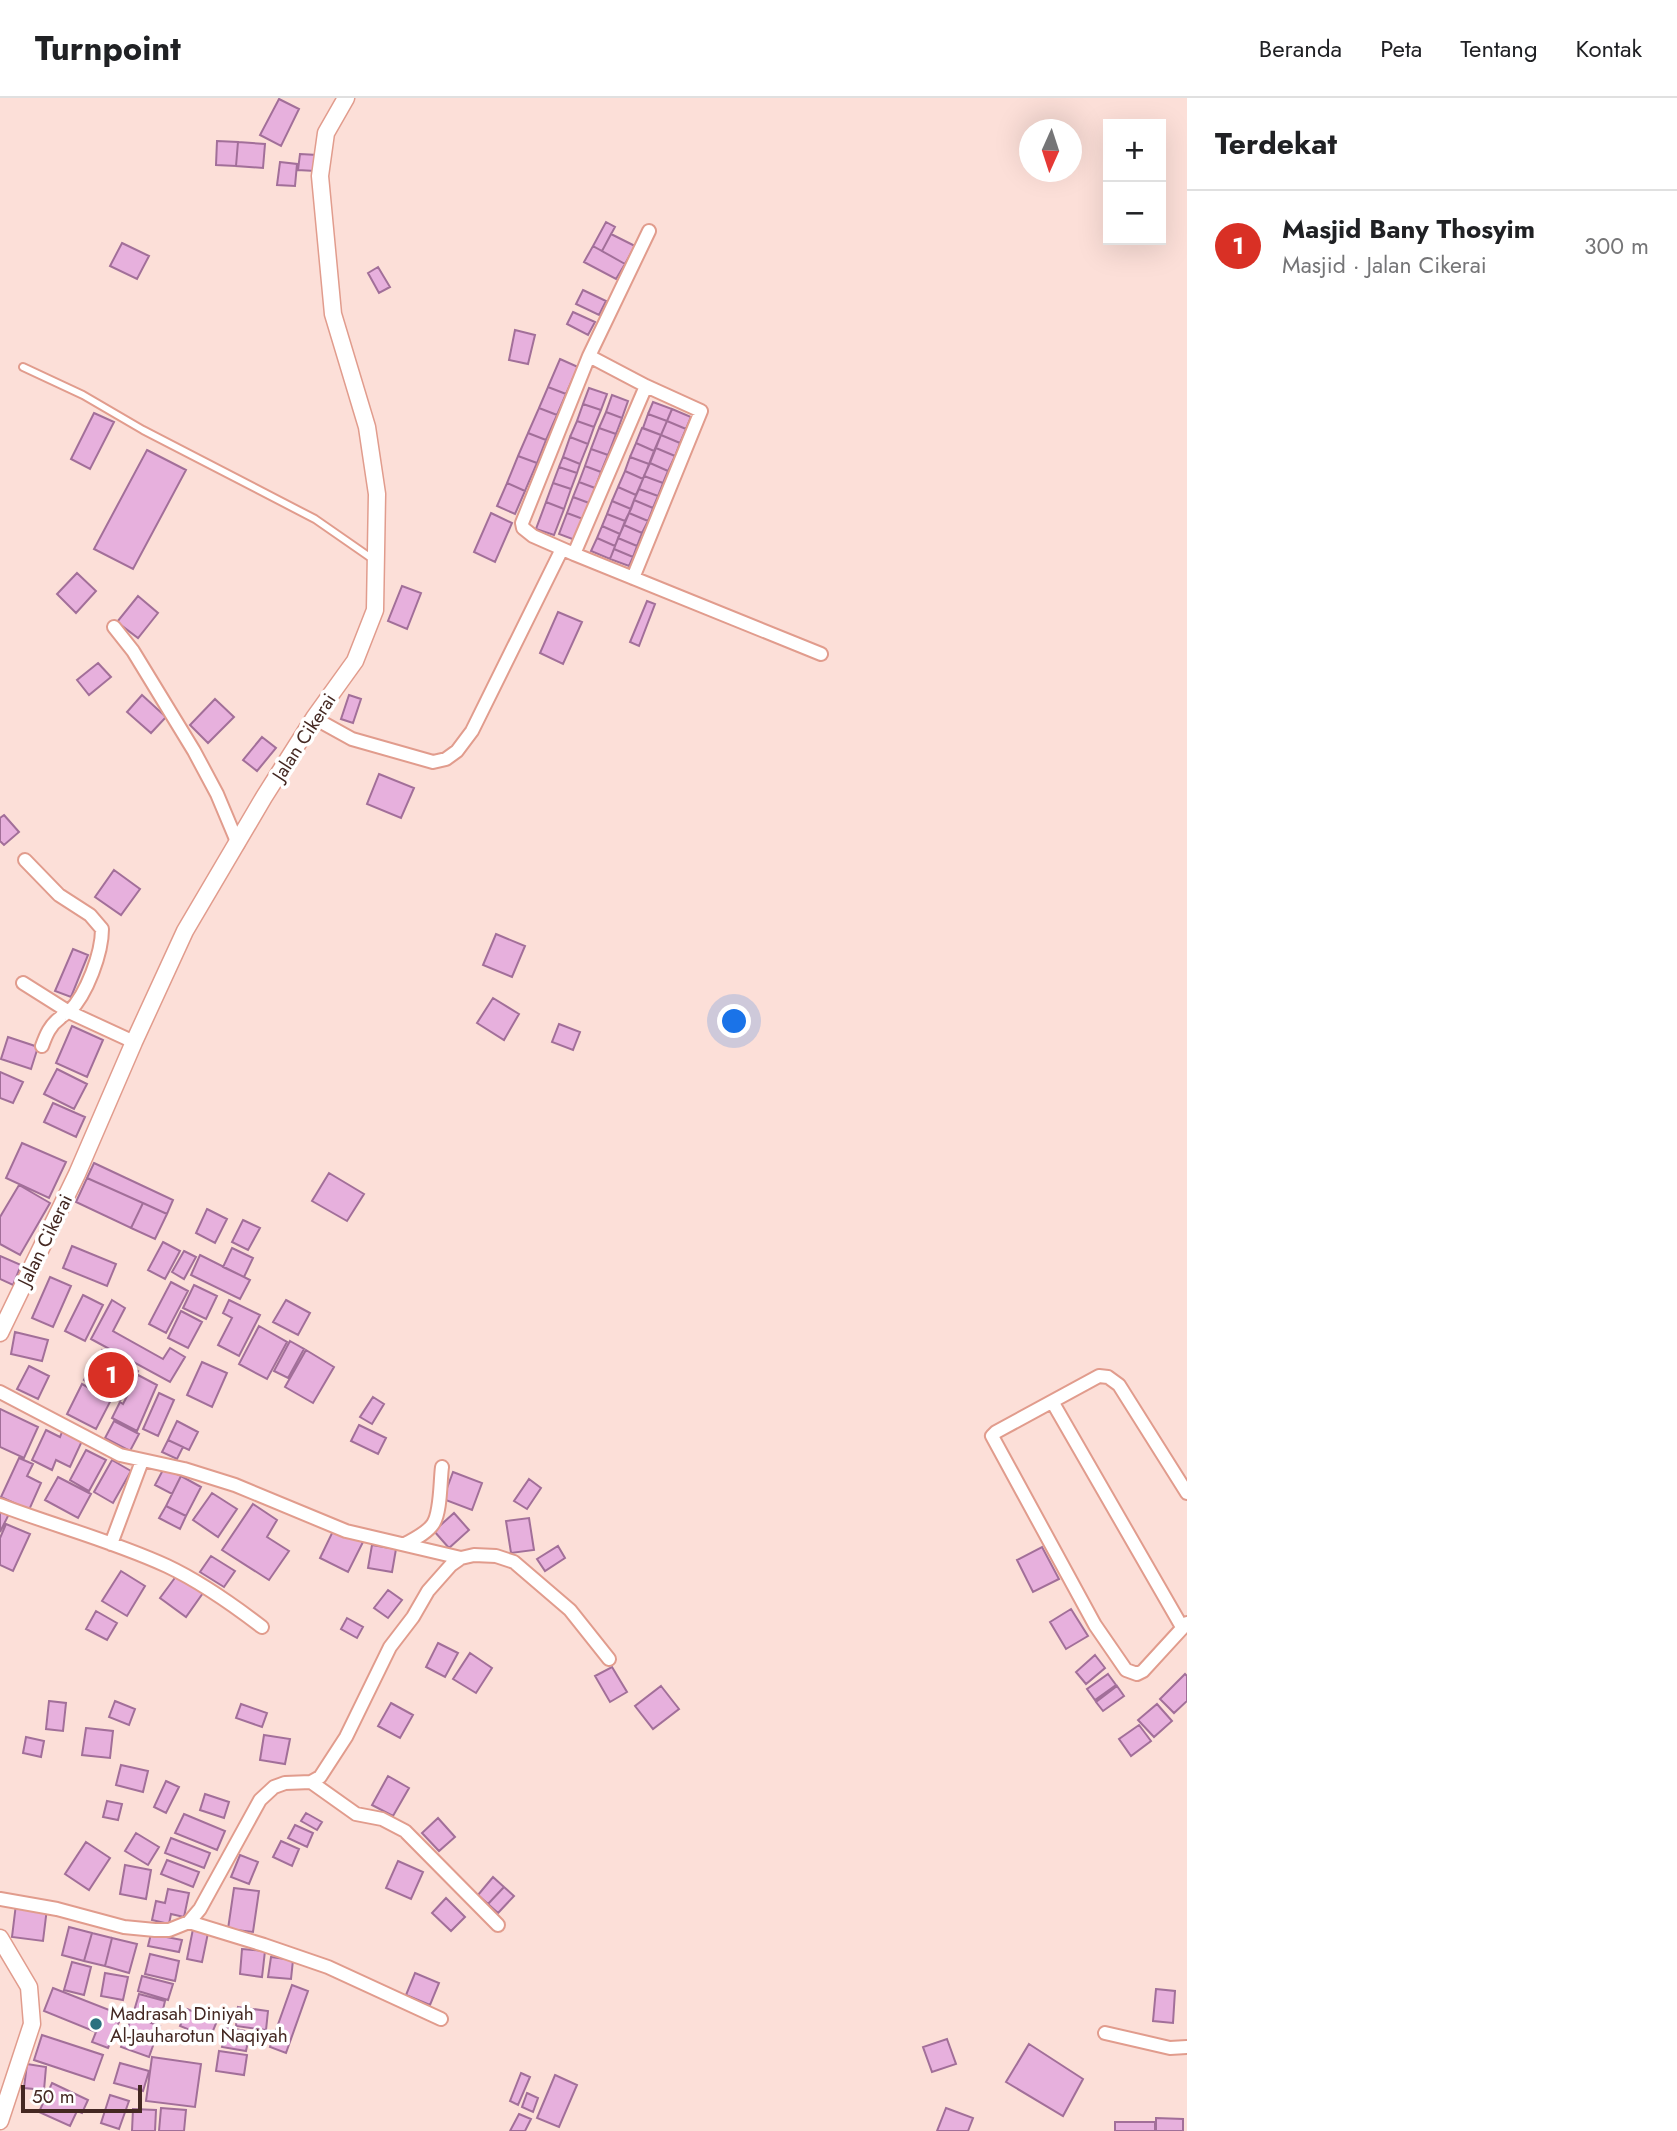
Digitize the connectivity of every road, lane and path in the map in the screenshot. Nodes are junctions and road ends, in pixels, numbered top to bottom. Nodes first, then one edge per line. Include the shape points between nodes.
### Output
1 (346, 98) edge
2 (649, 231) dead end
3 (589, 356) junction
4 (23, 367) dead end
5 (646, 386) junction
6 (568, 551) junction
7 (376, 561) junction
8 (633, 578) junction
9 (114, 627) dead end
10 (821, 654) dead end
11 (314, 718) junction
12 (238, 844) junction
13 (25, 860) dead end
14 (23, 983) dead end
15 (69, 1012) junction
16 (134, 1042) junction
17 (42, 1046) dead end
18 (0, 1333) edge
19 (0, 1392) edge
20 (1053, 1403) junction
21 (142, 1461) junction
22 (442, 1467) dead end
23 (1187, 1493) edge
24 (0, 1505) edge
25 (111, 1544) junction
26 (405, 1544) junction
27 (461, 1558) junction
28 (1185, 1625) edge
29 (262, 1627) dead end
30 (609, 1659) dead end
31 (311, 1782) junction
32 (0, 1899) edge
33 (189, 1922) junction
34 (498, 1925) dead end
35 (0, 1938) edge
36 (441, 2019) dead end
37 (1105, 2033) dead end
38 (1187, 2047) edge
39 (0, 2121) edge

1 - 7 street, Jalan Cikerai via 327,133 320,176 333,314 367,427 375,481
2 - 3 street
3 - 5 street
3 - 6 street via 522,523 533,536
4 - 7 lane via 315,519
5 - 6 street
5 - 8 street via 701,411
6 - 8 street
6 - 11 street via 457,751 433,762 352,739
7 - 11 street, Jalan Cikerai via 375,610 355,661
8 - 10 street
9 - 12 street via 134,651 194,751
11 - 12 street, Jalan Cikerai
12 - 16 street, Jalan Cikerai via 185,931
13 - 15 street via 102,929 91,977
14 - 15 street
15 - 16 street
15 - 17 street via 48,1030
16 - 18 street, Jalan Cikerai
19 - 21 street via 100,1446
20 - 23 street via 1099,1376 1114,1380
20 - 28 street
20 - 28 street via 996,1432 992,1439 1095,1625 1125,1670 1137,1674
21 - 25 street
21 - 26 street via 235,1485 346,1531
22 - 26 street via 434,1524
24 - 25 street
25 - 29 street via 197,1581
26 - 27 street
27 - 30 street via 496,1556 514,1562 570,1610
27 - 31 street via 428,1591 390,1647 346,1737 320,1777
31 - 33 street via 285,1783 260,1800
31 - 34 street via 356,1814 382,1819 405,1831
32 - 33 street via 124,1927 169,1930
33 - 36 street via 328,1967
35 - 39 street via 29,1987 32,2024
37 - 38 street via 1170,2048

